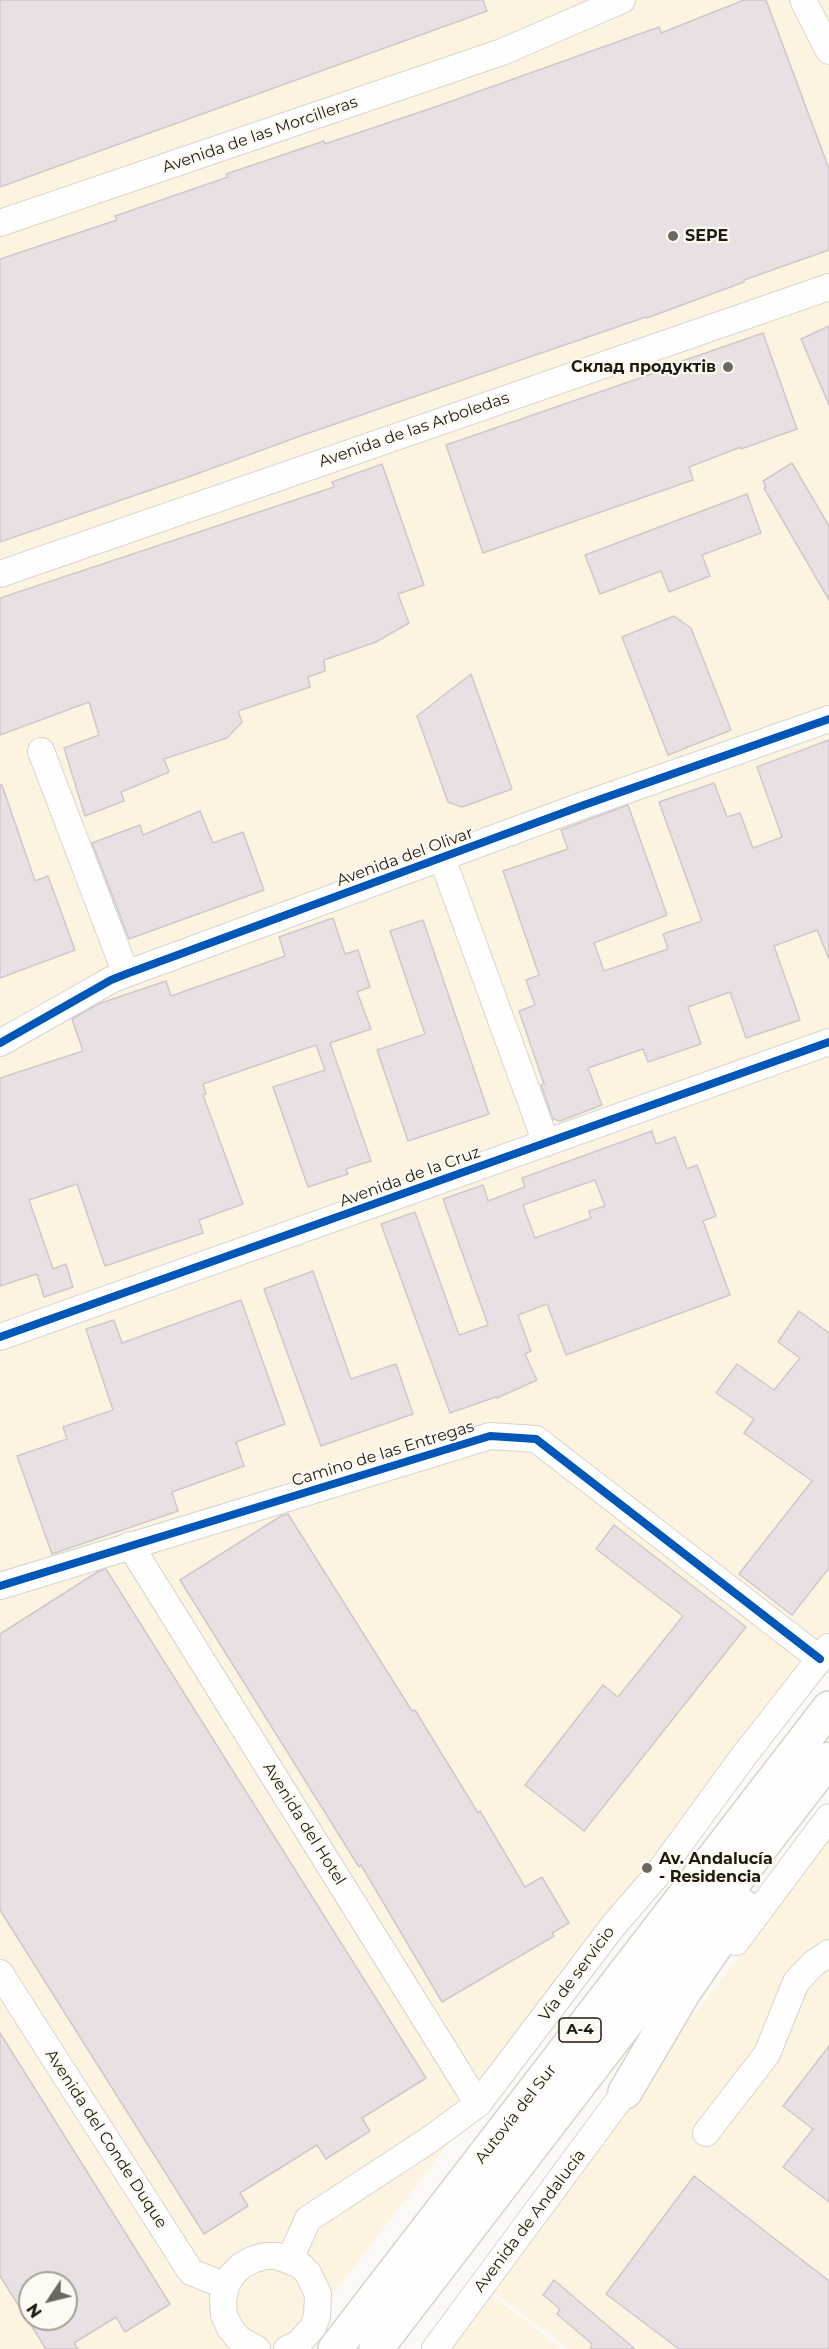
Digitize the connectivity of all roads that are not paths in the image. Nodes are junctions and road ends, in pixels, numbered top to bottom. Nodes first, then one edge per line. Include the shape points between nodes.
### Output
1 (580, 0) edge
2 (622, 0) edge
3 (803, 0) edge
4 (518, 44) junction
5 (829, 51) edge
6 (0, 223) edge
7 (829, 287) edge
8 (0, 574) edge
9 (829, 719) edge
10 (40, 751) dead end
11 (442, 858) junction
12 (126, 974) junction
13 (829, 1041) edge
14 (0, 1043) edge
15 (546, 1143) junction
16 (0, 1337) edge
17 (130, 1545) junction
18 (0, 1586) edge
19 (824, 1653) edge
20 (829, 1708) edge
21 (829, 1759) edge
22 (829, 1797) edge
23 (829, 1817) edge
24 (829, 1953) edge
25 (0, 1973) edge
26 (625, 2092) junction
27 (478, 2104) junction
28 (706, 2133) dead end
29 (290, 2259) junction
30 (226, 2286) junction
31 (256, 2349) edge
32 (287, 2349) edge
33 (335, 2349) edge
34 (376, 2349) edge
35 (435, 2349) edge

1 - 4 street
2 - 4 street
3 - 5 street
4 - 6 street, Avenida de las Morcilleras
7 - 8 street, Avenida de las Arboledas
9 - 11 street, Avenida del Olivar
10 - 12 street
11 - 12 street, Avenida del Olivar
11 - 15 street
12 - 14 street, Avenida del Olivar
13 - 15 street, Avenida de la Cruz
15 - 16 street, Avenida de la Cruz
17 - 18 street, Camino de las Entregas
17 - 19 street, Camino de las Entregas via 490,1436 536,1439
17 - 27 street, Avenida del Hotel
19 - 27 street, Vía de servicio
20 - 33 highway, Autovía del Sur / A-4
21 - 34 highway, Autovía del Sur / A-4
22 - 26 highway via 733,1920 684,1992
23 - 26 street
24 - 28 street via 796,1983 767,2055
25 - 30 street, Avenida del Conde Duque via 191,2272
26 - 35 street, Avenida de Andalucía
27 - 29 street, Vía de servicio via 308,2219
29 - 30 street via 265,2256 252,2260 241,2266
29 - 32 street via 308,2273 319,2305 313,2327 298,2344
30 - 31 street via 224,2315 230,2328 239,2340

